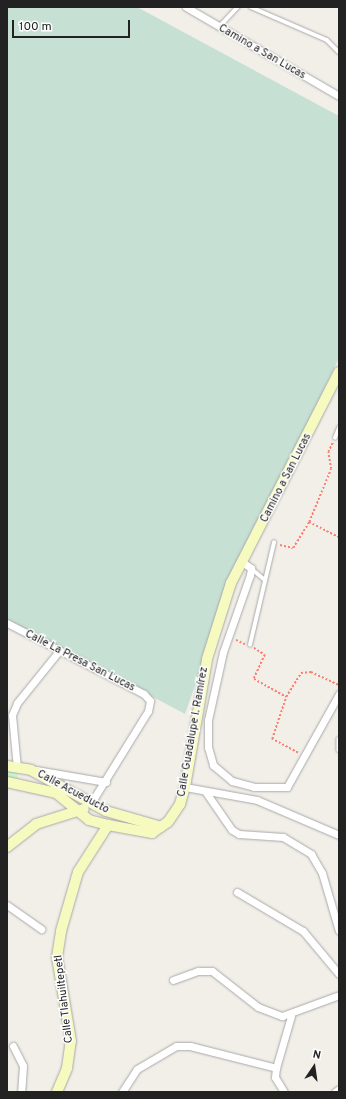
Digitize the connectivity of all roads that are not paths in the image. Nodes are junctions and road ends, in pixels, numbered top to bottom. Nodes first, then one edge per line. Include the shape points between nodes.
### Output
1 (238, 7) edge
2 (251, 7) edge
3 (188, 8) edge
4 (219, 27) junction
5 (338, 49) edge
6 (339, 96) edge
7 (339, 372) edge
8 (339, 428) edge
9 (335, 438) road end
10 (274, 543) road end
11 (242, 562) junction
12 (251, 568) junction
13 (264, 579) junction
14 (231, 583) joint
15 (7, 623) edge
16 (250, 646) road end
17 (59, 651) junction
18 (339, 694) edge
19 (339, 739) edge
20 (339, 750) edge
21 (20, 768) edge
22 (7, 782) edge
23 (106, 782) junction
24 (24, 785) junction
25 (185, 787) junction
26 (205, 792) junction
27 (91, 803) junction
28 (81, 812) junction
29 (126, 817) junction
30 (89, 820) junction
31 (108, 825) junction
32 (161, 827) junction
33 (123, 828) junction
34 (339, 834) edge
35 (97, 840) junction
36 (7, 847) edge
37 (237, 892) dead end
38 (7, 906) edge
39 (41, 929) dead end
40 (339, 931) edge
41 (339, 974) edge
42 (173, 980) dead end
43 (339, 995) edge
44 (291, 1016) junction
45 (13, 1046) dead end
46 (276, 1068) junction
47 (339, 1089) edge
48 (22, 1091) edge
49 (57, 1092) edge
50 (122, 1092) edge
51 (284, 1092) edge
52 (335, 1092) edge

1 - 4 lane
2 - 5 lane
3 - 4 street, Camino a San Lucas
4 - 6 street, Camino a San Lucas
7 - 11 street, Camino a San Lucas
8 - 9 lane
10 - 13 lane
11 - 12 street
11 - 14 street, Camino a San Lucas
12 - 13 lane
12 - 18 street via 216,674 208,720 211,757 218,770 232,781 276,789 287,787
13 - 16 lane
14 - 25 street, Calle Guadalupe I. Ramírez via 207,659
15 - 17 street, Calle La Presa San Lucas
17 - 21 street via 17,703 12,715
17 - 23 street, Calle La Presa San Lucas via 144,694 150,701 148,711
19 - 20 lane
21 - 23 street, Calle Acueducto
21 - 24 street
21 - 27 street, Calle Acueducto
22 - 24 street, Calle Acueducto
23 - 27 street
24 - 28 street, Calle Acueducto via 56,793
25 - 26 street
25 - 32 street, Calle Guadalupe I. Ramírez via 180,804
26 - 34 street via 257,800
26 - 40 street via 232,830 239,834 283,837 311,854 322,873
27 - 28 street
27 - 29 street, Calle Acueducto
28 - 30 street
28 - 36 street via 36,824
29 - 32 street, Calle Acueducto
29 - 33 street
30 - 31 street
30 - 35 street
31 - 33 street
31 - 35 street, Calle Tlahuiltepetl
32 - 33 street via 152,833
35 - 49 street, Calle Tlahuiltepetl via 78,872 61,931 57,957 71,1041 67,1068
37 - 41 street via 303,931
38 - 39 street
42 - 44 street via 198,971 212,971 258,1007 274,1014
43 - 44 street
44 - 46 street
45 - 48 street via 23,1066
46 - 50 street via 190,1046 176,1046 138,1069
46 - 51 street via 275,1077
47 - 52 street

